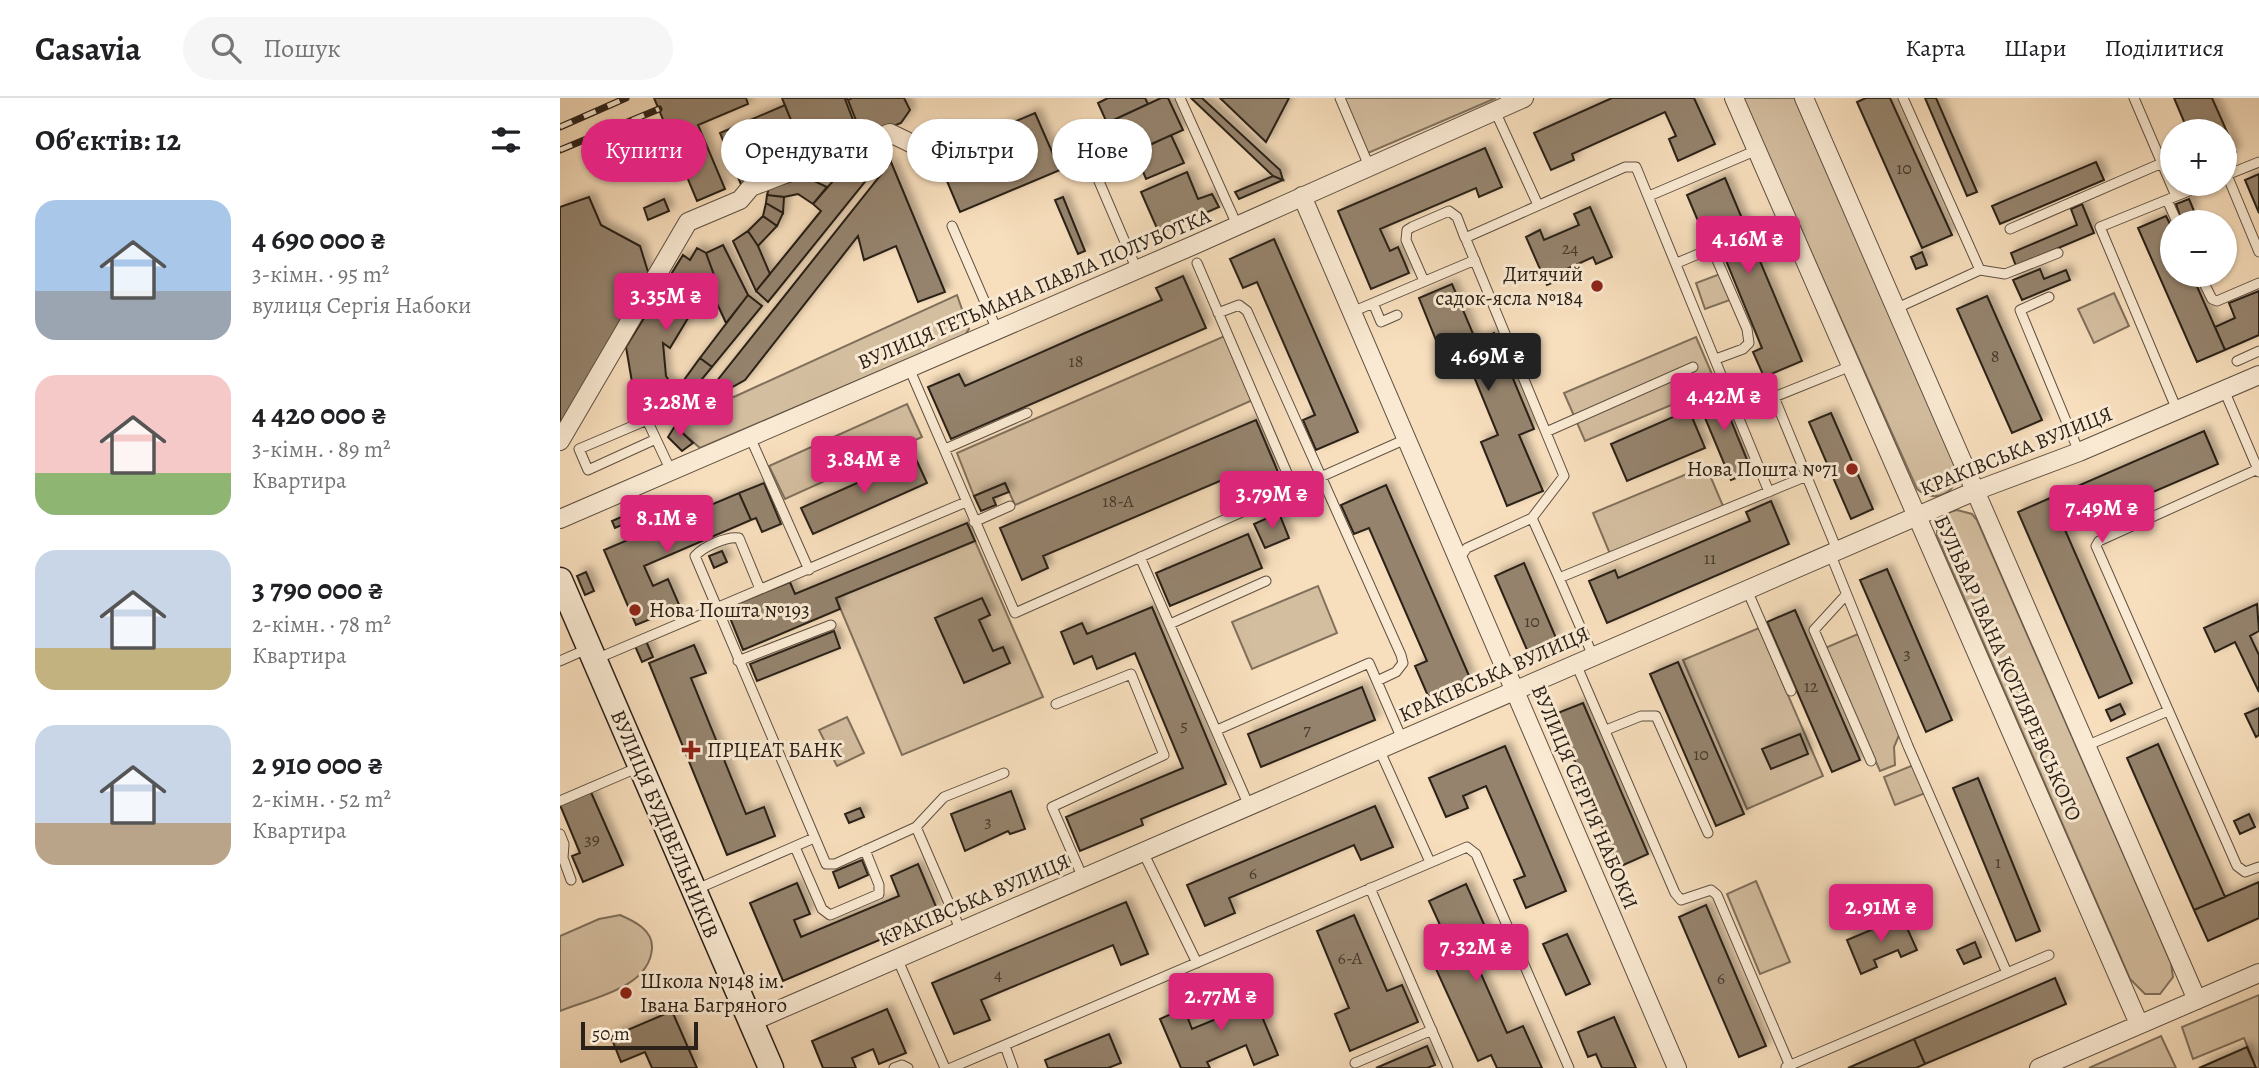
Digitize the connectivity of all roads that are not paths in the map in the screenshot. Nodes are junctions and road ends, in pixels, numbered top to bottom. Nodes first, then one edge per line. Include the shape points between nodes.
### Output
1 (1180, 98) edge
2 (1339, 98) edge
3 (1524, 98) edge
4 (1734, 98) edge
5 (1804, 98) edge
6 (1903, 98) edge
7 (2134, 98) edge
8 (1494, 111) junction
9 (907, 141) edge
10 (1757, 150) junction
11 (2160, 158) edge
12 (2259, 162) edge
13 (2160, 164) edge
14 (1369, 166) junction
15 (2237, 171) edge
16 (1099, 182) edge
17 (1302, 196) junction
18 (1649, 196) junction
19 (2176, 196) edge
20 (2234, 196) edge
21 (2171, 198) junction
22 (1538, 205) junction
23 (2174, 210) edge
24 (1237, 225) junction
25 (951, 226) dead end
26 (2010, 229) dead end
27 (1465, 237) junction
28 (2259, 252) edge
29 (2058, 253) dead end
30 (1475, 260) junction
31 (1197, 263) dead end
32 (1677, 264) junction
33 (1137, 270) junction
34 (1980, 271) junction
35 (1424, 281) junction
36 (2259, 283) edge
37 (2205, 287) edge
38 (2049, 298) dead end
39 (1373, 303) junction
40 (1895, 309) junction
41 (1352, 312) junction
42 (1218, 313) junction
43 (1397, 315) dead end
44 (997, 330) junction
45 (2259, 351) edge
46 (1716, 359) junction
47 (2237, 361) dead end
48 (1851, 366) junction
49 (909, 368) junction
50 (1693, 368) dead end
51 (2259, 375) edge
52 (2224, 390) junction
53 (1774, 397) junction
54 (2177, 411) junction
55 (1737, 412) junction
56 (1027, 413) dead end
57 (1546, 432) junction
58 (750, 437) junction
59 (656, 439) junction
60 (1406, 439) junction
61 (560, 441) edge
62 (945, 449) junction
63 (2079, 452) junction
64 (2258, 470) edge
65 (671, 471) junction
66 (1807, 476) junction
67 (1318, 477) junction
68 (1293, 487) junction
69 (1975, 491) junction
70 (1769, 492) junction
71 (966, 502) junction
72 (1010, 506) dead end
73 (1917, 515) junction
74 (1532, 518) junction
75 (560, 519) edge
76 (974, 522) junction
77 (1834, 552) junction
78 (1140, 557) junction
79 (1458, 559) junction
80 (809, 570) junction
81 (1559, 578) junction
82 (560, 580) edge
83 (1266, 581) dead end
84 (760, 589) junction
85 (1747, 590) junction
86 (1846, 595) junction
87 (715, 608) junction
88 (1170, 624) junction
89 (831, 625) dead end
90 (592, 654) junction
91 (1593, 656) junction
92 (560, 661) edge
93 (738, 661) junction
94 (1576, 664) junction
95 (1377, 681) junction
96 (1515, 690) junction
97 (1791, 691) dead end
98 (1056, 704) dead end
99 (2168, 711) junction
100 (1217, 730) junction
101 (1606, 730) junction
102 (1402, 739) junction
103 (2086, 746) junction
104 (1379, 750) junction
105 (1871, 761) dead end
106 (640, 767) junction
107 (1004, 773) dead end
108 (560, 801) edge
109 (1249, 806) junction
110 (916, 827) junction
111 (560, 834) edge
112 (1708, 834) dead end
113 (814, 838) junction
114 (795, 847) junction
115 (865, 850) junction
116 (1143, 852) junction
117 (1430, 862) junction
118 (2259, 867) edge
119 (1083, 877) junction
120 (571, 880) dead end
121 (1370, 888) junction
122 (693, 891) junction
123 (961, 931) junction
124 (2049, 955) dead end
125 (897, 958) junction
126 (1197, 963) junction
127 (2007, 973) junction
128 (2259, 973) edge
129 (2197, 1000) junction
130 (751, 1022) junction
131 (2139, 1024) junction
132 (1432, 1030) junction
133 (1005, 1046) junction
134 (1355, 1063) dead end
135 (1787, 1067) edge
136 (771, 1068) edge
137 (894, 1068) edge
138 (908, 1068) edge
139 (945, 1068) edge
140 (951, 1068) edge
141 (1013, 1068) edge
142 (1447, 1068) edge
143 (1569, 1068) edge
144 (1676, 1068) edge
145 (2039, 1068) edge

1 - 24 lane
2 - 14 lane
3 - 8 street, ВУЛИЦЯ ГЕТЬМАНА ПАВЛА ПОЛУБОТКА
4 - 10 street, БУЛЬВАР ІВАНА КОТЛЯРЕВСЬКОГО
5 - 40 street, БУЛЬВАР ІВАНА КОТЛЯРЕВСЬКОГО
6 - 34 lane
7 - 11 lane
8 - 14 street, ВУЛИЦЯ ГЕТЬМАНА ПАВЛА ПОЛУБОТКА
8 - 22 lane
9 - 61 street via 890,133 751,187 740,200 688,222
10 - 18 lane
10 - 48 street, БУЛЬВАР ІВАНА КОТЛЯРЕВСЬКОГО
12 - 15 lane
13 - 26 lane
14 - 17 street, ВУЛИЦЯ ГЕТЬМАНА ПАВЛА ПОЛУБОТКА
16 - 33 lane
17 - 24 street, ВУЛИЦЯ ГЕТЬМАНА ПАВЛА ПОЛУБОТКА
17 - 41 street, ВУЛИЦЯ СЕРГІЯ НАБОКИ
18 - 22 lane via 1640,173 1631,166
18 - 32 lane
19 - 21 lane
20 - 28 lane
21 - 23 lane
21 - 54 lane via 2100,227
22 - 27 lane
24 - 33 street, ВУЛИЦЯ ГЕТЬМАНА ПАВЛА ПОЛУБОТКА
25 - 44 lane
27 - 30 lane
27 - 35 lane via 1457,217 1449,211 1407,230 1406,240
29 - 34 lane via 2005,274
30 - 35 lane
30 - 57 lane
31 - 42 lane
32 - 46 lane
32 - 46 lane via 1703,252 1714,253 1747,328 1749,343 1743,349
33 - 44 street, ВУЛИЦЯ ГЕТЬМАНА ПАВЛА ПОЛУБОТКА
34 - 40 lane
35 - 39 lane
36 - 37 lane via 2217,301
38 - 63 lane via 2020,310
39 - 41 lane
39 - 43 lane via 1381,321
40 - 69 street, БУЛЬВАР ІВАНА КОТЛЯРЕВСЬКОГО
41 - 60 street, ВУЛИЦЯ СЕРГІЯ НАБОКИ
42 - 67 lane via 1239,306 1247,312
42 - 68 lane
44 - 49 street, ВУЛИЦЯ ГЕТЬМАНА ПАВЛА ПОЛУБОТКА
45 - 47 lane
46 - 55 lane
48 - 53 lane
48 - 73 street, БУЛЬВАР ІВАНА КОТЛЯРЕВСЬКОГО
49 - 58 street, ВУЛИЦЯ ГЕТЬМАНА ПАВЛА ПОЛУБОТКА
49 - 62 lane
50 - 57 lane
51 - 52 street, КРАКІВСЬКА ВУЛИЦЯ
52 - 54 street, КРАКІВСЬКА ВУЛИЦЯ
52 - 64 lane
53 - 55 lane
53 - 66 lane
54 - 63 street, КРАКІВСЬКА ВУЛИЦЯ
55 - 70 lane
56 - 62 lane
57 - 74 lane via 1564,476
58 - 65 street, ВУЛИЦЯ ГЕТЬМАНА ПАВЛА ПОЛУБОТКА
58 - 80 lane
59 - 59 lane via 588,470 579,449 647,419
59 - 65 lane
60 - 67 lane
60 - 79 street, ВУЛИЦЯ СЕРГІЯ НАБОКИ
62 - 71 lane
63 - 69 street, КРАКІВСЬКА ВУЛИЦЯ
64 - 99 lane via 2096,543
65 - 75 street, ВУЛИЦЯ ГЕТЬМАНА ПАВЛА ПОЛУБОТКА
66 - 70 lane
66 - 77 lane
67 - 68 lane
67 - 95 lane via 1403,663
68 - 78 lane
69 - 73 street, КРАКІВСЬКА ВУЛИЦЯ
69 - 103 street, БУЛЬВАР ІВАНА КОТЛЯРЕВСЬКОГО
70 - 81 lane
71 - 76 lane
71 - 80 lane
72 - 76 lane
73 - 77 street, КРАКІВСЬКА ВУЛИЦЯ
73 - 131 street, БУЛЬВАР ІВАНА КОТЛЯРЕВСЬКОГО
74 - 79 lane via 1467,548
74 - 81 lane
76 - 78 lane via 1015,613
77 - 85 street, КРАКІВСЬКА ВУЛИЦЯ
77 - 86 lane
78 - 88 lane
79 - 96 street, ВУЛИЦЯ СЕРГІЯ НАБОКИ
80 - 84 lane
81 - 91 lane
82 - 90 main road, ВУЛИЦЯ БУДІВЕЛЬНИКІВ
83 - 88 lane
84 - 87 lane
84 - 87 lane via 739,538 701,550 695,556
85 - 91 street, КРАКІВСЬКА ВУЛИЦЯ
85 - 97 lane
86 - 105 lane via 1814,630
86 - 127 lane
87 - 90 lane
87 - 93 lane
88 - 100 lane
89 - 93 lane
90 - 92 lane
90 - 106 main road, ВУЛИЦЯ БУДІВЕЛЬНИКІВ
91 - 94 street, КРАКІВСЬКА ВУЛИЦЯ
93 - 113 lane
94 - 96 street, КРАКІВСЬКА ВУЛИЦЯ
94 - 101 lane
95 - 100 lane via 1369,663
95 - 102 lane
96 - 102 street, КРАКІВСЬКА ВУЛИЦЯ
96 - 144 street, ВУЛИЦЯ СЕРГІЯ НАБОКИ
98 - 119 lane via 1131,674 1164,755 1052,807
99 - 103 lane
99 - 118 lane via 2237,866 2245,872
100 - 109 lane
101 - 112 lane via 1641,716 1656,716
101 - 135 lane via 1678,898 1711,890 1717,895
102 - 104 street, КРАКІВСЬКА ВУЛИЦЯ
103 - 129 street, БУЛЬВАР ІВАНА КОТЛЯРЕВСЬКОГО
104 - 109 street, КРАКІВСЬКА ВУЛИЦЯ
104 - 117 lane
106 - 108 lane
106 - 122 main road, ВУЛИЦЯ БУДІВЕЛЬНИКІВ
107 - 110 lane via 944,797
109 - 116 street, КРАКІВСЬКА ВУЛИЦЯ
110 - 115 lane
110 - 123 lane
111 - 120 lane
113 - 114 lane
113 - 115 lane via 830,865
114 - 115 lane via 822,909 830,915 879,894
114 - 122 lane
116 - 119 street, КРАКІВСЬКА ВУЛИЦЯ
116 - 126 lane
117 - 121 lane
117 - 143 lane via 1467,847 1476,854
119 - 123 street, КРАКІВСЬКА ВУЛИЦЯ
121 - 126 lane
121 - 132 lane
122 - 130 main road, ВУЛИЦЯ БУДІВЕЛЬНИКІВ
123 - 125 street, КРАКІВСЬКА ВУЛИЦЯ
124 - 127 lane
125 - 130 street, КРАКІВСЬКА ВУЛИЦЯ
125 - 139 lane
126 - 133 lane
127 - 135 lane
128 - 129 street
129 - 131 street
130 - 136 main road, ВУЛИЦЯ БУДІВЕЛЬНИКІВ
131 - 145 street
132 - 134 lane
132 - 142 lane
133 - 140 lane
133 - 141 lane
137 - 138 lane

